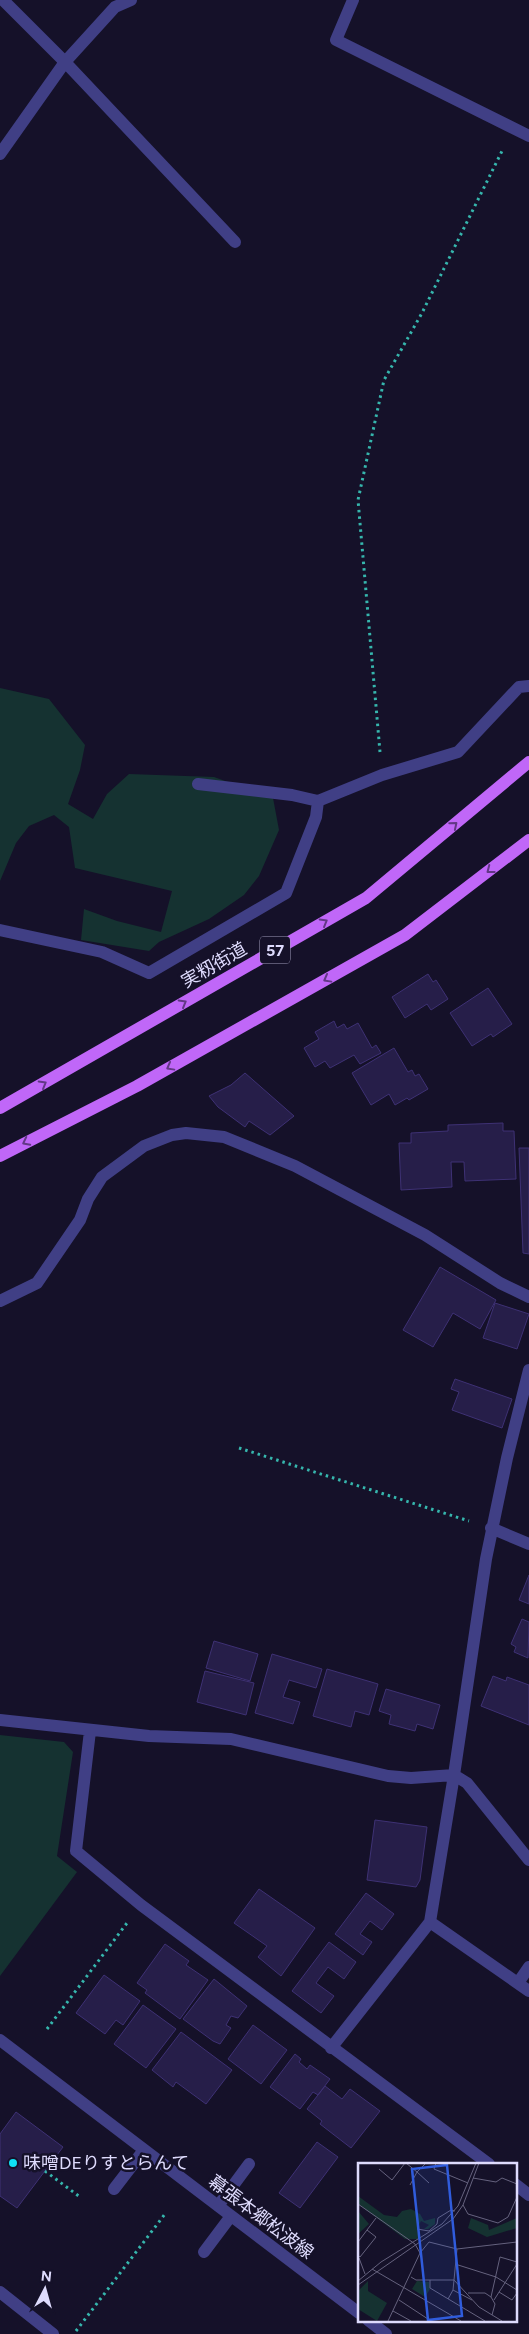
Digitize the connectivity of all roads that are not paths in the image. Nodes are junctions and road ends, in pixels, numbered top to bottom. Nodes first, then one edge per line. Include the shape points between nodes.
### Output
1 (3, 0) edge
2 (131, 0) edge
3 (353, 0) edge
4 (65, 62) junction
5 (529, 136) edge
6 (0, 154) edge
7 (235, 242) dead end
8 (529, 686) edge
9 (529, 762) edge
10 (198, 784) dead end
11 (318, 801) junction
12 (529, 840) edge
13 (0, 930) edge
14 (0, 1108) edge
15 (0, 1156) edge
16 (529, 1297) edge
17 (0, 1300) edge
18 (529, 1370) edge
19 (492, 1528) junction
20 (529, 1544) edge
21 (0, 1720) edge
22 (90, 1731) junction
23 (454, 1775) junction
24 (529, 1860) edge
25 (430, 1922) junction
26 (529, 1967) edge
27 (524, 1987) edge
28 (0, 2040) edge
29 (331, 2048) junction
30 (144, 2150) junction
31 (488, 2163) edge
32 (249, 2164) dead end
33 (516, 2185) edge
34 (114, 2189) dead end
35 (529, 2195) edge
36 (218, 2206) junction
37 (231, 2216) junction
38 (204, 2252) dead end
39 (0, 2292) edge
40 (358, 2312) edge
41 (370, 2322) edge
42 (380, 2332) edge
43 (53, 2334) edge

1 - 4 street
2 - 4 street via 115,7
3 - 5 street via 336,40
4 - 6 street
4 - 7 street
8 - 11 street via 519,687 458,752 382,775
14 -> 9 main road, 実籾街道 / 57 via 366,898
10 - 11 street
11 - 13 street via 316,817 286,893 149,973 102,952
12 -> 15 main road via 405,935 137,1086
16 - 17 street via 500,1283 425,1235 295,1166 224,1137 186,1133 144,1146 102,1177 80,1220 37,1283
18 - 19 street
19 - 20 street
19 - 23 street via 470,1652
21 - 22 street
22 - 23 street via 231,1739 388,1776
22 - 29 street via 76,1851
23 - 24 street via 467,1783
23 - 25 street
25 - 27 street
25 - 29 street
26 - 27 street
28 - 30 street, 幕張本郷松波線
29 - 31 street
30 - 34 street
30 - 36 street, 幕張本郷松波線
32 - 36 street
33 - 35 street
36 - 37 street, 幕張本郷松波線
37 - 38 street
37 - 40 street, 幕張本郷松波線
39 - 43 street
41 - 42 street

